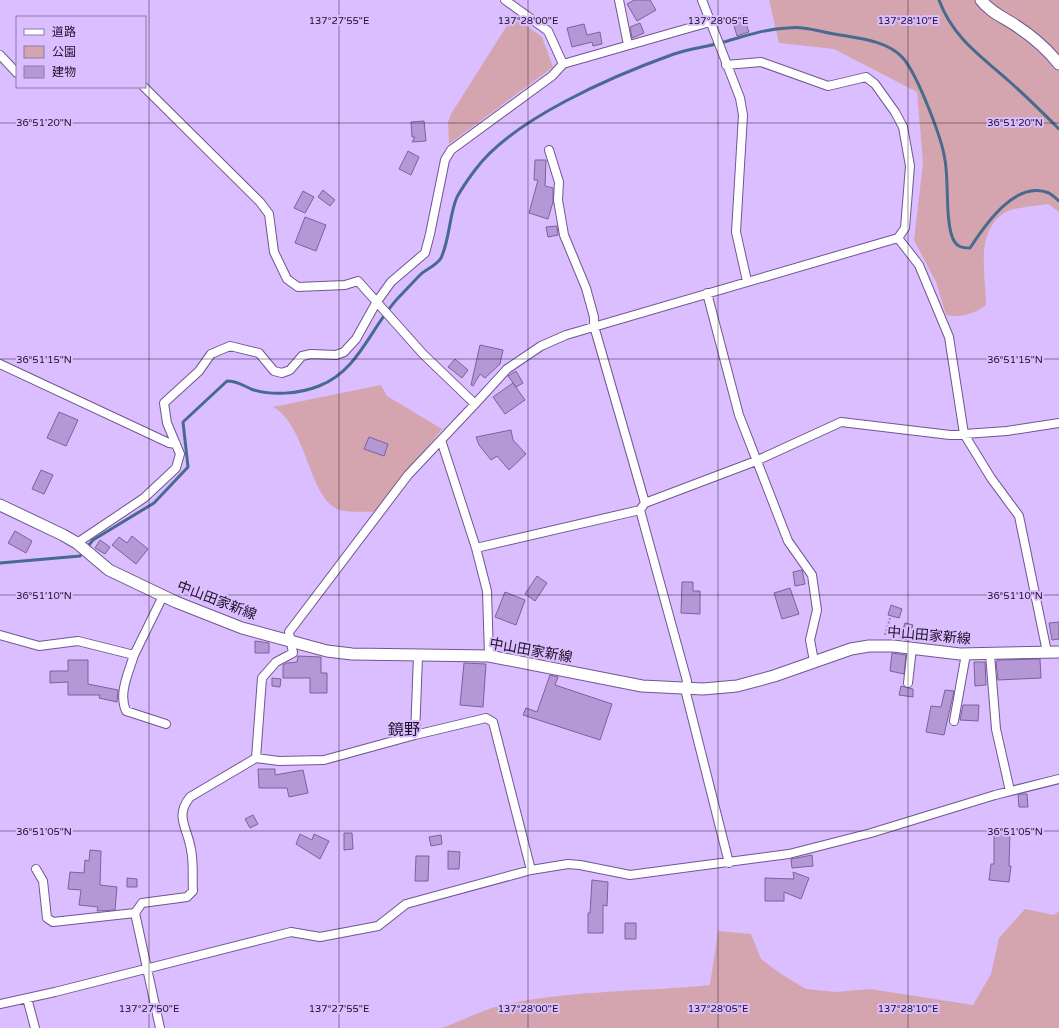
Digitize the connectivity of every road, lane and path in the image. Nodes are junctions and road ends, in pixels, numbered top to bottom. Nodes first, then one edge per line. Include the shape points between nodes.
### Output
1 (505, 0) edge
2 (619, 0) edge
3 (702, 0) edge
4 (981, 0) edge
5 (710, 22) junction
6 (628, 45) junction
7 (0, 55) edge
8 (563, 64) junction
9 (1059, 64) edge
10 (726, 65) junction
11 (16, 72) edge
12 (145, 88) edge
13 (549, 150) dead end
14 (898, 238) junction
15 (748, 281) junction
16 (707, 292) junction
17 (376, 303) junction
18 (594, 326) junction
19 (0, 364) edge
20 (474, 404) junction
21 (1059, 423) edge
22 (964, 434) junction
23 (441, 440) junction
24 (176, 444) junction
25 (756, 461) junction
26 (645, 503) junction
27 (0, 505) edge
28 (640, 510) junction
29 (77, 543) junction
30 (476, 548) junction
31 (163, 596) junction
32 (890, 618) dead end
33 (0, 635) edge
34 (291, 640) junction
35 (881, 646) junction
36 (912, 648) junction
37 (1047, 652) junction
38 (1059, 652) edge
39 (966, 654) junction
40 (990, 654) junction
41 (134, 655) junction
42 (418, 656) junction
43 (489, 656) junction
44 (814, 661) junction
45 (908, 683) dead end
46 (685, 689) junction
47 (954, 721) dead end
48 (166, 724) dead end
49 (415, 735) junction
50 (256, 758) junction
51 (1059, 779) edge
52 (1010, 792) junction
53 (729, 862) junction
54 (36, 870) dead end
55 (531, 870) junction
56 (135, 913) junction
57 (146, 968) junction
58 (27, 998) junction
59 (0, 1004) edge
60 (35, 1028) edge
61 (160, 1028) edge

1 - 8 street via 548,31
2 - 6 street
3 - 5 street
4 - 9 main road via 987,9 1015,25 1048,50
5 - 6 street
5 - 10 street
6 - 8 street
7 - 11 street
8 - 17 street via 552,76 451,150 445,160 425,253 391,282
10 - 14 street via 761,62 828,86 866,77 875,84 896,112 903,127 910,166 905,228
10 - 15 street via 740,98 743,115 736,232
12 - 17 street via 269,214 274,252 287,279 298,287 345,285 358,281
13 - 18 street via 559,182 558,200 564,234 586,288
14 - 15 street
14 - 22 street via 919,265 949,337
15 - 16 street
16 - 18 street
16 - 25 street via 739,415
17 - 20 street
17 - 24 street via 356,339 344,352 336,355 302,356 290,370 282,373 274,370 259,352 230,346 211,354 199,371 164,403 167,423
18 - 20 street via 541,346 508,369
18 - 26 street
19 - 24 street via 169,444
20 - 23 street
21 - 22 street
22 - 25 street via 950,435 841,422
22 - 37 street via 991,478 1019,516
23 - 30 street
23 - 34 street via 408,475 340,564 289,632
24 - 29 street via 180,454 176,468 144,498
25 - 26 street
25 - 44 street via 788,540 812,575 817,610 810,640
26 - 28 street
27 - 29 main road, 中山田家新線
28 - 30 street
28 - 46 street via 687,682
29 - 31 main road, 中山田家新線 via 109,570
30 - 43 street via 487,591
31 - 34 main road, 中山田家新線 via 242,628
31 - 41 street
32 - 35 path
33 - 41 street via 39,646 78,641
34 - 42 main road, 中山田家新線 via 352,654
34 - 50 street via 293,653 276,662 262,678
35 - 36 main road, 中山田家新線
35 - 44 main road, 中山田家新線 via 851,649
36 - 39 main road, 中山田家新線
36 - 45 street
37 - 38 main road, 中山田家新線
37 - 40 main road, 中山田家新線
39 - 40 main road, 中山田家新線
39 - 47 street
40 - 52 street via 996,729
41 - 48 street via 124,686 122,702 126,710
42 - 43 main road, 中山田家新線
42 - 49 street
43 - 46 main road, 中山田家新線 via 642,686
44 - 46 main road, 中山田家新線 via 737,686
46 - 53 street
49 - 50 street via 324,760 279,761
49 - 55 street via 486,718 493,722
50 - 56 street via 190,797 183,805 181,815 192,850 193,891 187,897 142,903
51 - 52 street
52 - 53 street via 789,854
53 - 55 street via 630,875 568,864
54 - 56 street via 43,881 47,918 54,922
55 - 57 street via 406,904 378,926 320,937 291,932
56 - 57 street
57 - 58 street
57 - 61 street
58 - 59 street
58 - 60 street

